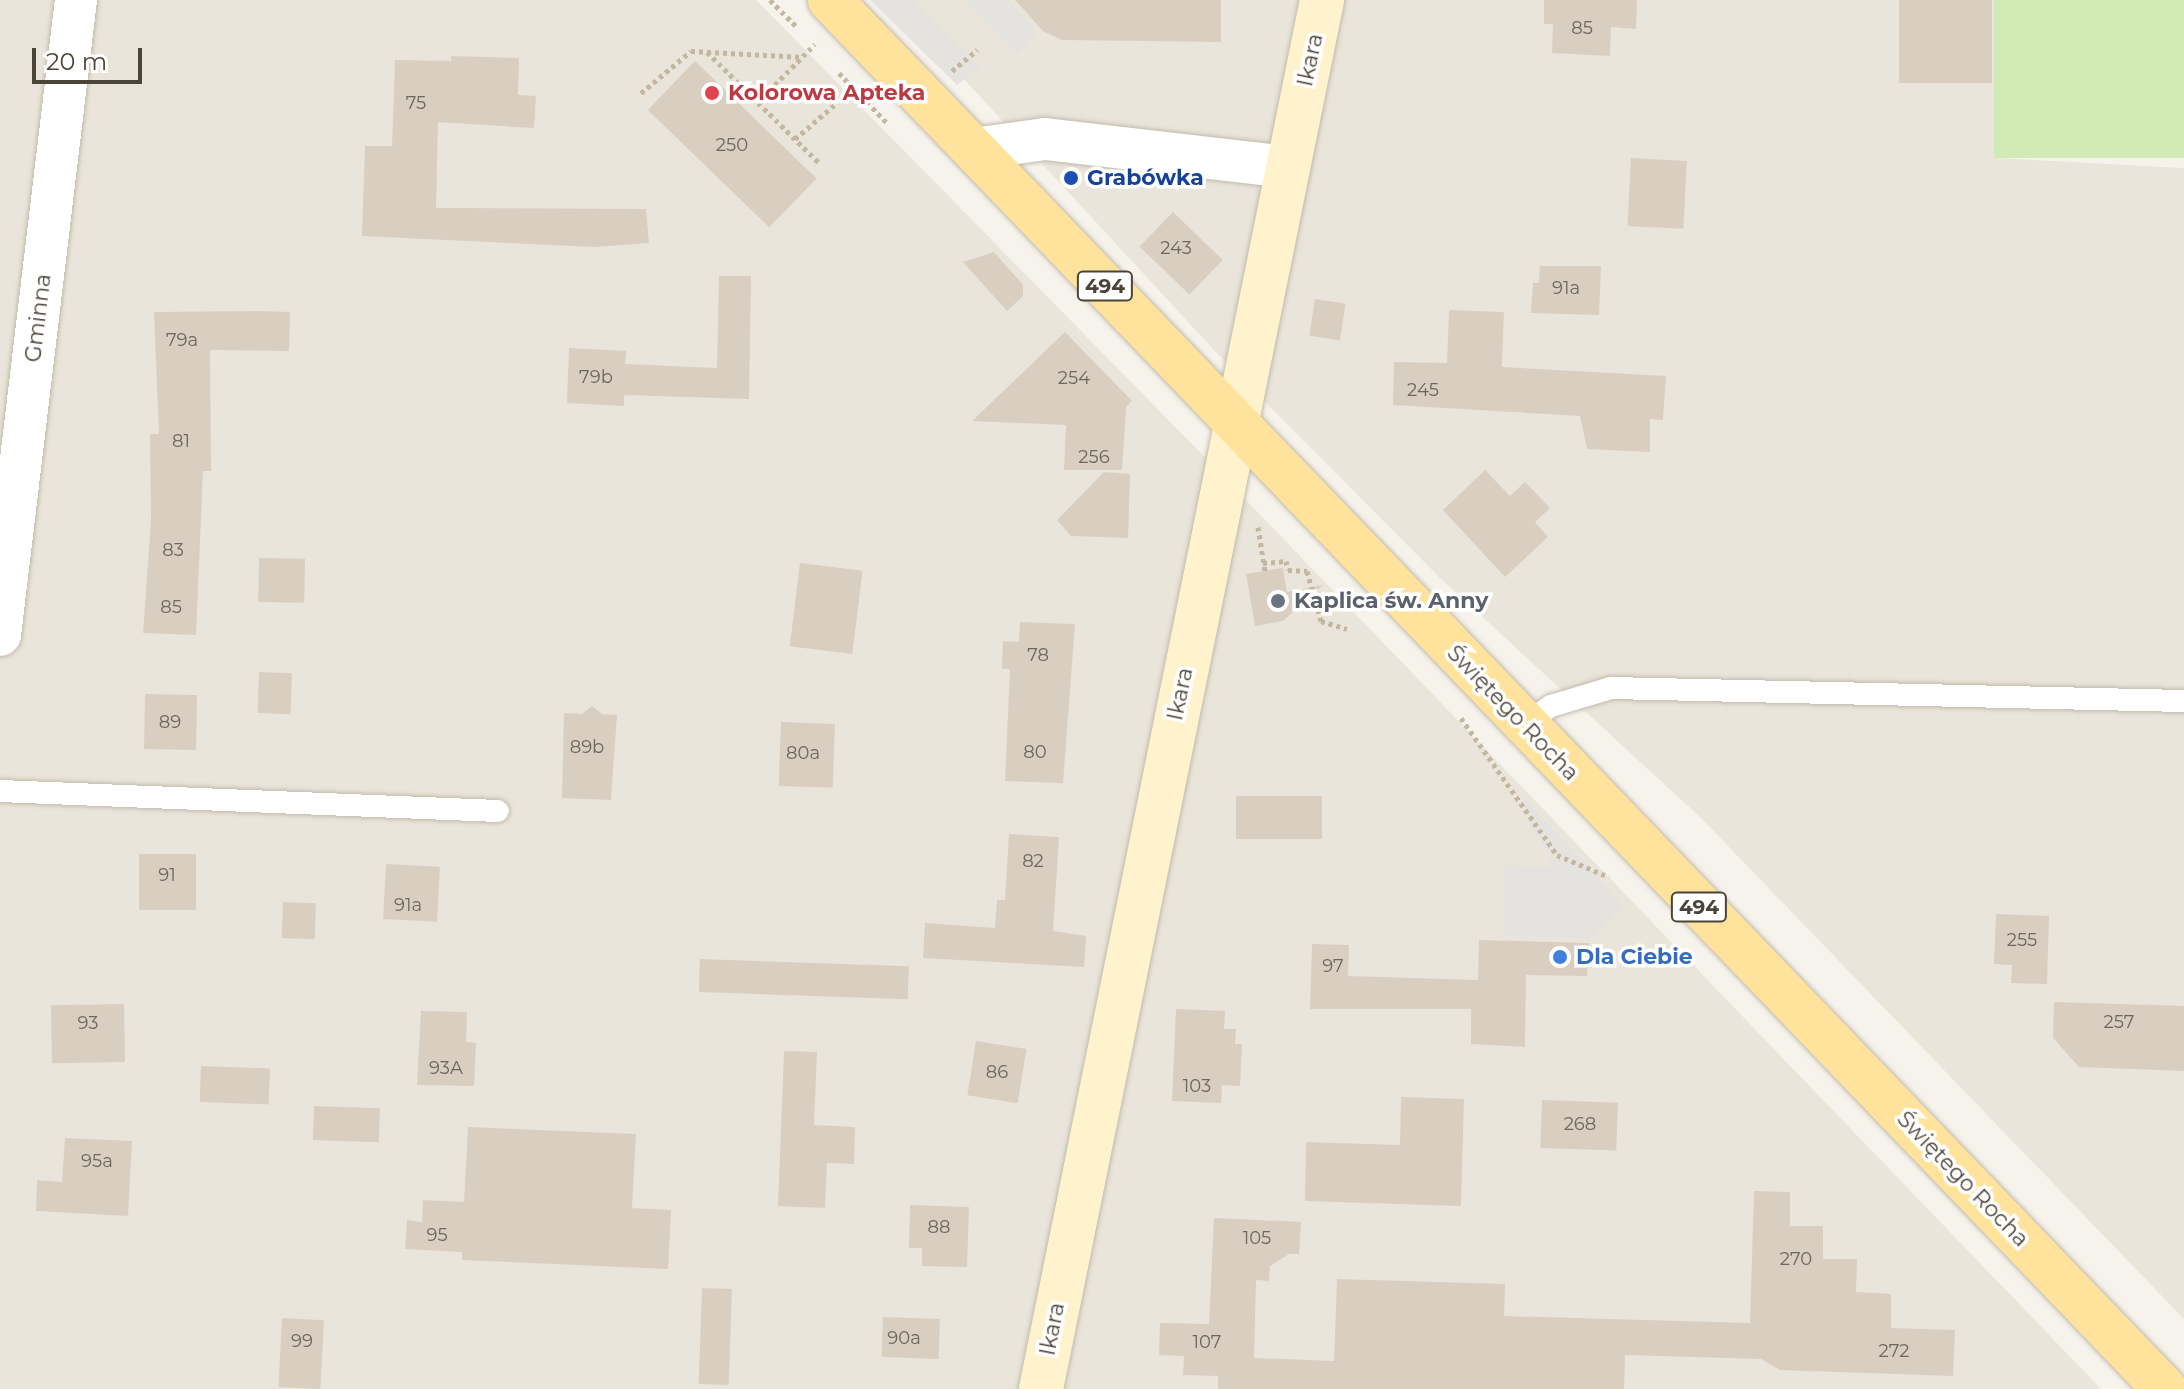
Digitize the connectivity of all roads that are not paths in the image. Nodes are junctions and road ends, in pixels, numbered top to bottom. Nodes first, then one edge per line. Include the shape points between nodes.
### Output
1 (76, 0) edge
2 (830, 0) edge
3 (1322, 0) edge
4 (973, 149) junction
5 (1288, 167) junction
6 (1236, 424) junction
7 (0, 635) edge
8 (2184, 701) edge
9 (1525, 724) junction
10 (0, 791) edge
11 (498, 811) dead end
12 (1041, 1389) edge
13 (2165, 1389) edge

1 - 7 street, Gminna
2 - 4 main road, Świętego Rocha / 494
3 - 5 street, Ikara
4 - 5 street via 1045,139
4 - 6 main road, Świętego Rocha / 494
5 - 6 street, Ikara
6 - 9 main road, Świętego Rocha / 494
6 - 12 street, Ikara
8 - 9 lane via 1611,688 1551,706
9 - 13 main road, Świętego Rocha / 494
10 - 11 lane

